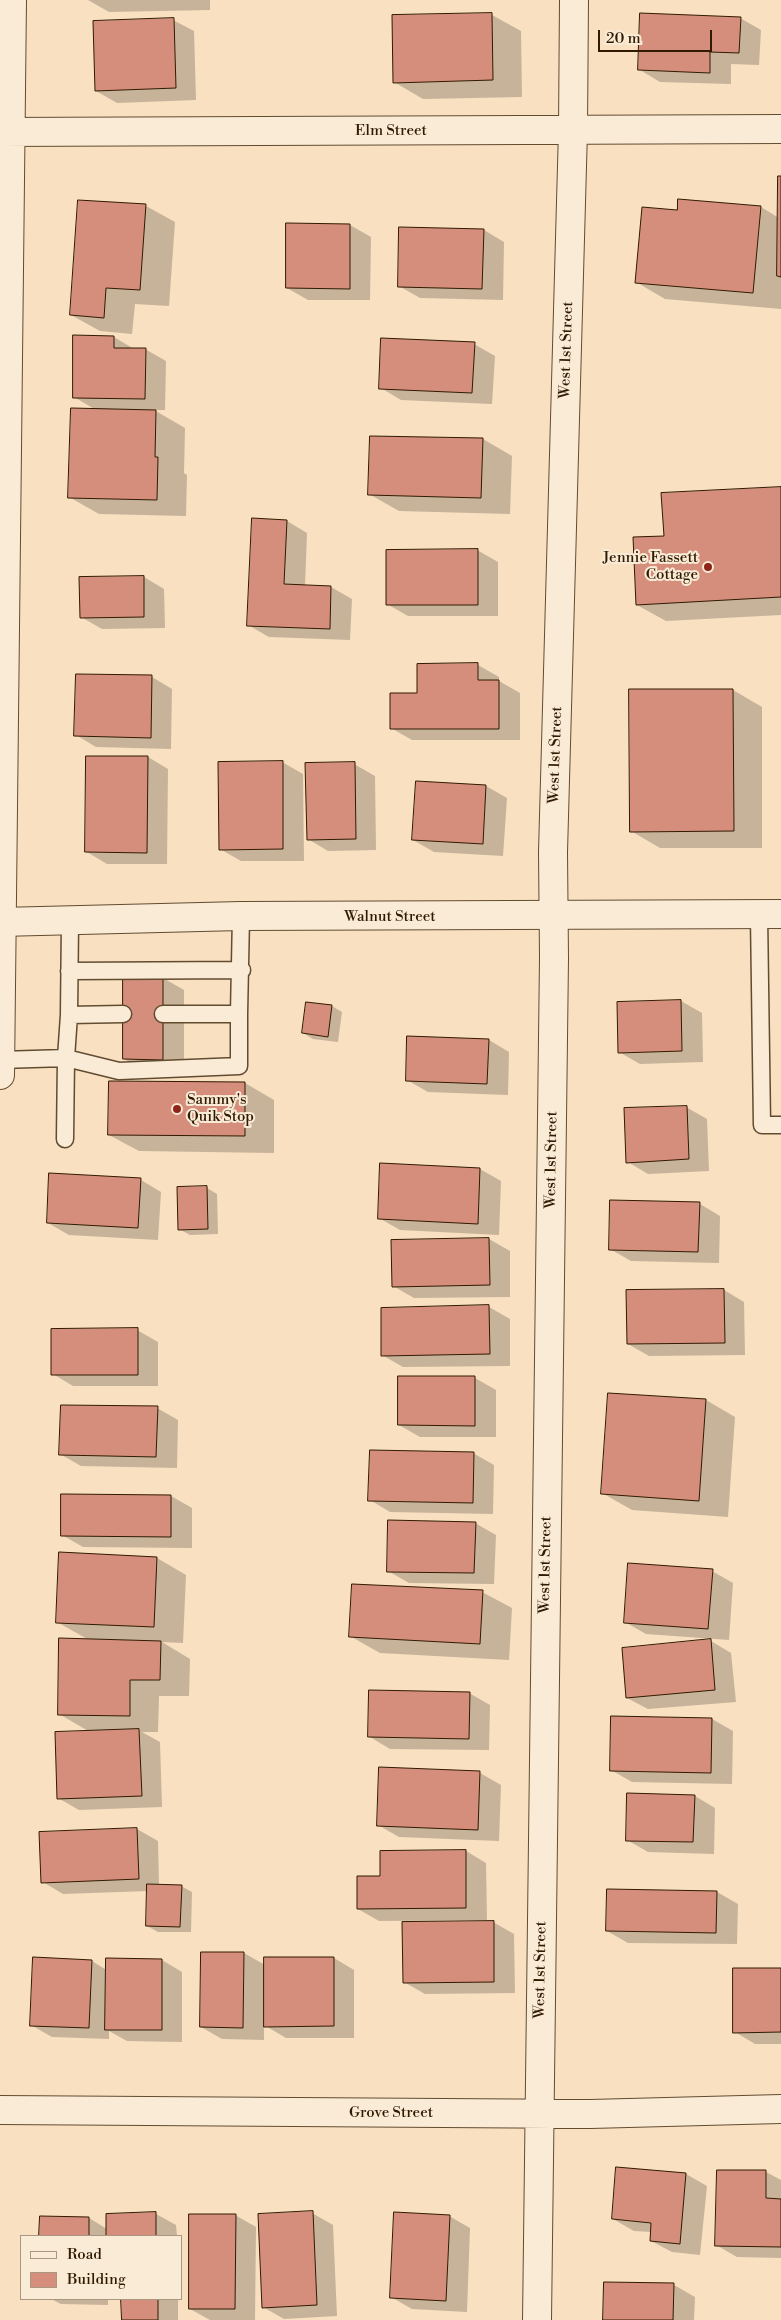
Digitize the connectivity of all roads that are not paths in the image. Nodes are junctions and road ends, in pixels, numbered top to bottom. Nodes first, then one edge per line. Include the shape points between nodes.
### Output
1 (12, 0) edge
2 (574, 0) edge
3 (781, 129) edge
4 (573, 130) junction
5 (6, 132) edge
6 (770, 914) edge
7 (242, 916) junction
8 (554, 917) junction
9 (70, 921) junction
10 (0, 922) edge
11 (242, 970) junction
12 (69, 971) junction
13 (123, 1014) dead end
14 (163, 1014) dead end
15 (240, 1014) junction
16 (69, 1015) junction
17 (66, 1058) junction
18 (0, 1060) edge
19 (0, 1075) edge
20 (781, 1124) edge
21 (65, 1139) dead end
22 (781, 2109) edge
23 (0, 2110) edge
24 (540, 2114) junction
25 (537, 2320) edge

1 - 5 street
2 - 4 street, West 1st Street
3 - 4 street, Elm Street
4 - 5 street, Elm Street
4 - 8 street, West 1st Street via 553,852
5 - 10 street
6 - 8 street, Walnut Street
6 - 20 lane via 762,1125
7 - 8 street, Walnut Street
7 - 9 street, Walnut Street
7 - 11 lane
8 - 24 street, West 1st Street
9 - 10 street, Walnut Street
9 - 12 lane
10 - 18 street
11 - 12 lane
11 - 15 lane
12 - 16 lane
13 - 16 lane
14 - 15 lane
15 - 17 lane via 240,1066 119,1071
16 - 17 lane
17 - 18 lane
17 - 21 lane
18 - 19 street
22 - 24 street, Grove Street
23 - 24 street, Grove Street
24 - 25 street, West 1st Street

